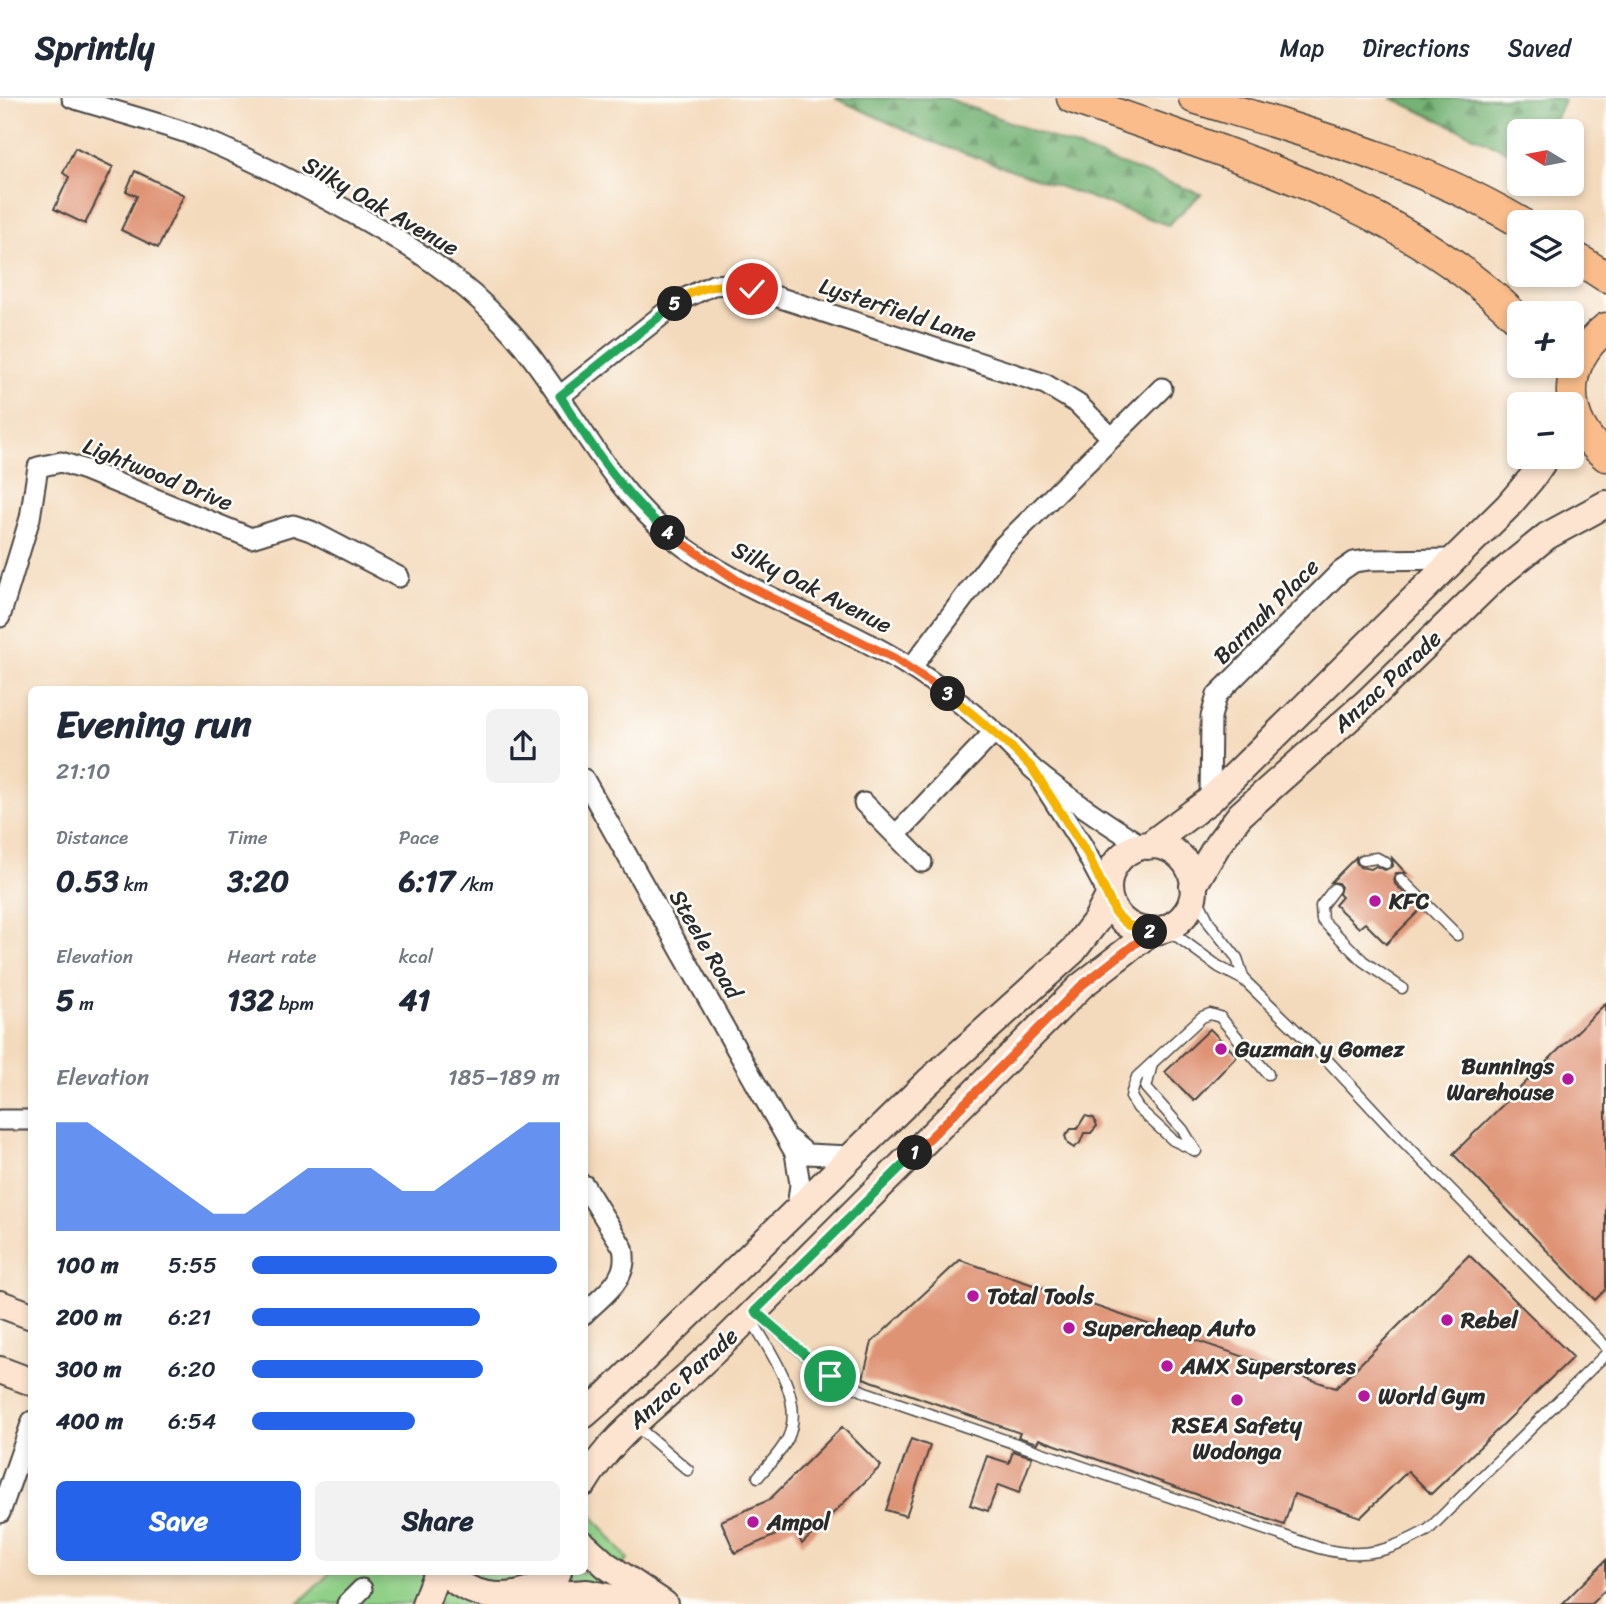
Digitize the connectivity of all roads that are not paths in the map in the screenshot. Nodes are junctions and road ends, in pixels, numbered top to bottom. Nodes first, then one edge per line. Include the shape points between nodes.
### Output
1 (72, 98) edge
2 (1072, 98) edge
3 (1194, 98) edge
4 (1507, 215) edge
5 (1584, 263) edge
6 (1606, 277) edge
7 (1507, 309) edge
8 (1606, 328) edge
9 (1162, 388) dead end
10 (1567, 389) edge
11 (560, 396) junction
12 (1112, 438) junction
13 (1606, 456) edge
14 (1537, 469) edge
15 (1606, 504) edge
16 (1456, 559) junction
17 (399, 577) dead end
18 (0, 617) edge
19 (911, 668) junction
20 (994, 732) junction
21 (1032, 768) junction
22 (588, 786) edge
23 (1210, 800) junction
24 (864, 803) dead end
25 (896, 835) junction
26 (1146, 847) junction
27 (1363, 860) dead end
28 (922, 862) dead end
29 (1385, 863) dead end
30 (1401, 878) dead end
31 (1193, 888) junction
32 (1334, 889) dead end
33 (1108, 896) junction
34 (1154, 930) junction
35 (1457, 935) dead end
36 (1244, 980) junction
37 (1402, 988) dead end
38 (1152, 1063) junction
39 (1268, 1074) dead end
40 (0, 1119) edge
41 (28, 1120) edge
42 (785, 1132) junction
43 (850, 1156) junction
44 (588, 1191) edge
45 (797, 1209) junction
46 (0, 1304) edge
47 (588, 1310) edge
48 (28, 1314) edge
49 (753, 1314) junction
50 (1606, 1348) edge
51 (1606, 1354) edge
52 (0, 1370) edge
53 (28, 1380) edge
54 (588, 1412) edge
55 (633, 1424) junction
56 (28, 1432) edge
57 (688, 1470) dead end
58 (588, 1477) edge
59 (758, 1477) dead end
60 (0, 1513) edge
61 (588, 1549) edge
62 (436, 1575) edge
63 (448, 1575) edge
64 (555, 1575) edge
65 (362, 1589) dead end
66 (513, 1601) edge
67 (346, 1604) edge
68 (425, 1604) edge
69 (641, 1604) edge
70 (664, 1604) edge

1 - 11 street, Silky Oak Avenue via 186,133 244,158 415,250 484,302
2 - 7 main road via 1254,164 1352,207 1458,268
3 - 4 main road via 1395,162
5 - 6 main road
8 - 10 main road via 1582,355
9 - 12 street
10 - 13 main road via 1586,436
11 - 12 street, Lysterfield Lane via 681,300 713,285 728,284 1045,384 1078,404
11 - 19 street, Silky Oak Avenue via 606,467 673,538 738,581
12 - 19 street via 1002,547
14 - 16 main road, Anzac Parade
15 - 31 main road, Anzac Parade via 1547,536 1494,579 1366,704 1240,816 1217,844
16 - 23 main road, Anzac Parade
16 - 23 street, Barmah Place via 1368,560 1341,571 1217,695 1211,717
17 - 18 street, Lightwood Drive via 311,530 293,526 251,538 61,463 38,467 30,518
19 - 20 street, Silky Oak Avenue
20 - 21 street, Silky Oak Avenue
20 - 25 street
21 - 26 street, Silky Oak Avenue via 1084,809
21 - 33 street, Silky Oak Avenue via 1082,845
22 - 42 street, Steele Road
23 - 26 main road, Anzac Parade
24 - 25 street
25 - 28 street
26 - 31 main road via 1178,855 1189,869
26 - 33 main road via 1126,853 1117,862 1108,880
27 - 29 lane via 1377,858
30 - 35 lane
31 - 34 main road via 1181,918
31 - 36 lane via 1210,924 1237,958
32 - 37 lane via 1321,906 1322,919 1363,961
33 - 34 main road via 1124,922
33 - 43 main road, Anzac Parade via 1073,951
34 - 36 lane via 1178,937
34 - 49 main road, Anzac Parade via 1081,986
36 - 50 lane
38 - 38 lane via 1137,1077 1131,1097 1172,1140 1195,1151 1146,1088
38 - 39 lane via 1202,1017 1214,1014
40 - 41 street
42 - 43 street, Steele Road via 807,1154
42 - 45 street, Steele Road via 798,1164
43 - 45 main road, Anzac Parade
44 - 47 street via 623,1248 625,1269
45 - 54 main road, Anzac Parade
46 - 48 main road
49 - 51 lane via 824,1372 864,1392 1319,1548 1356,1555 1394,1547 1428,1530
49 - 55 main road, Anzac Parade
49 - 59 lane via 790,1395 793,1415 783,1447
52 - 53 main road
55 - 57 lane
55 - 58 main road, Anzac Parade via 605,1451
56 - 60 street
61 - 70 main road
62 - 68 main road
63 - 66 main road via 476,1597
64 - 66 main road via 544,1586
65 - 67 street
66 - 69 main road via 587,1593

